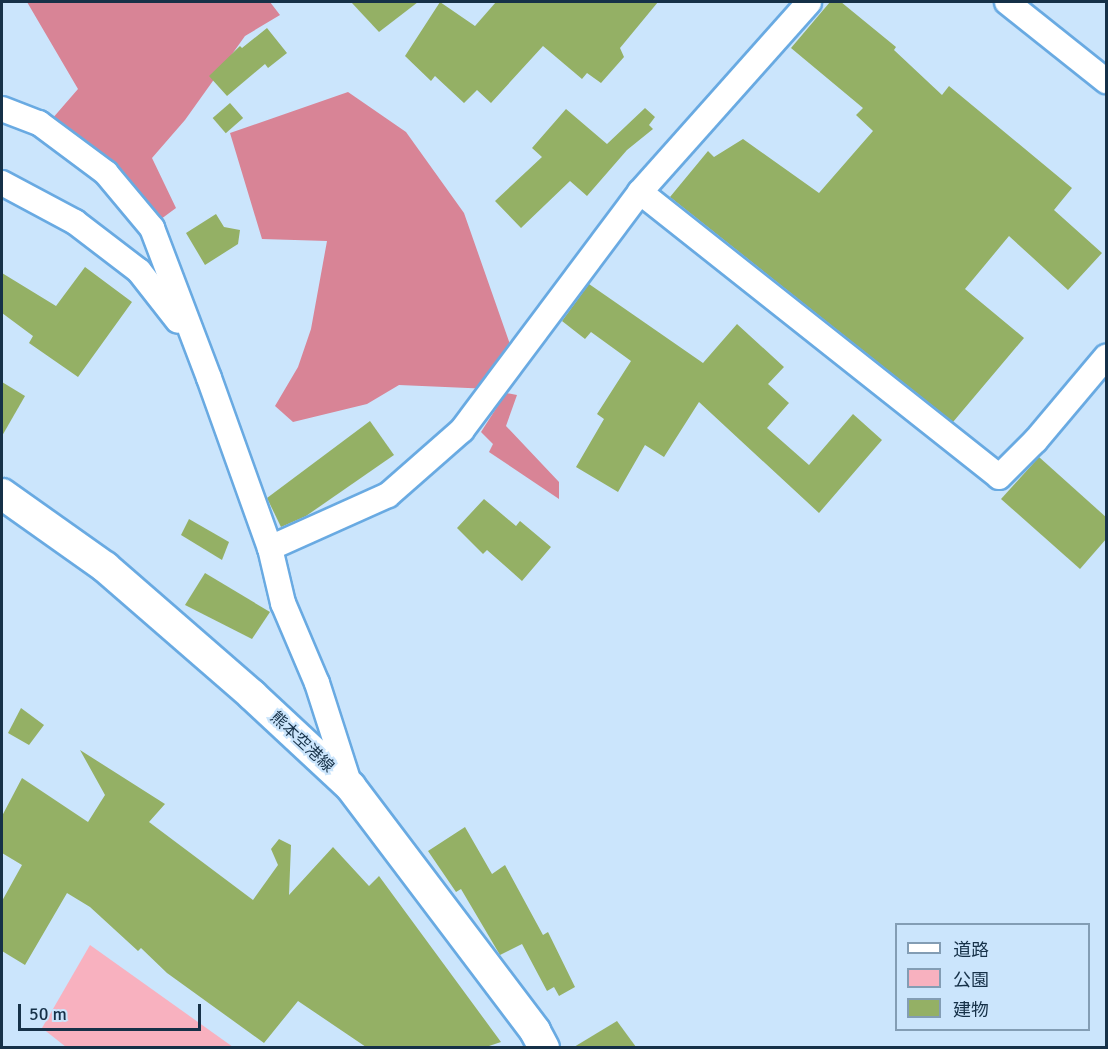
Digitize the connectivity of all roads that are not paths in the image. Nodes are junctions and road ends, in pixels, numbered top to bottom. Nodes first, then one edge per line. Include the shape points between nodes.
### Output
1 (809, 2) edge
2 (1006, 2) edge
3 (1107, 81) edge
4 (2, 109) edge
5 (2, 183) edge
6 (640, 192) junction
7 (196, 344) junction
8 (1107, 357) edge
9 (2, 494) edge
10 (270, 548) junction
11 (350, 786) junction
12 (544, 1047) edge

1 - 6 street
2 - 3 street
4 - 7 street via 39,123 106,174 152,228
5 - 7 street via 75,222 140,271
6 - 8 street via 999,477
6 - 10 street via 575,273 462,430 388,495
7 - 10 street
9 - 11 main road, 熊本空港線 via 105,567
10 - 11 street via 283,603 317,683
11 - 12 main road, 熊本空港線

